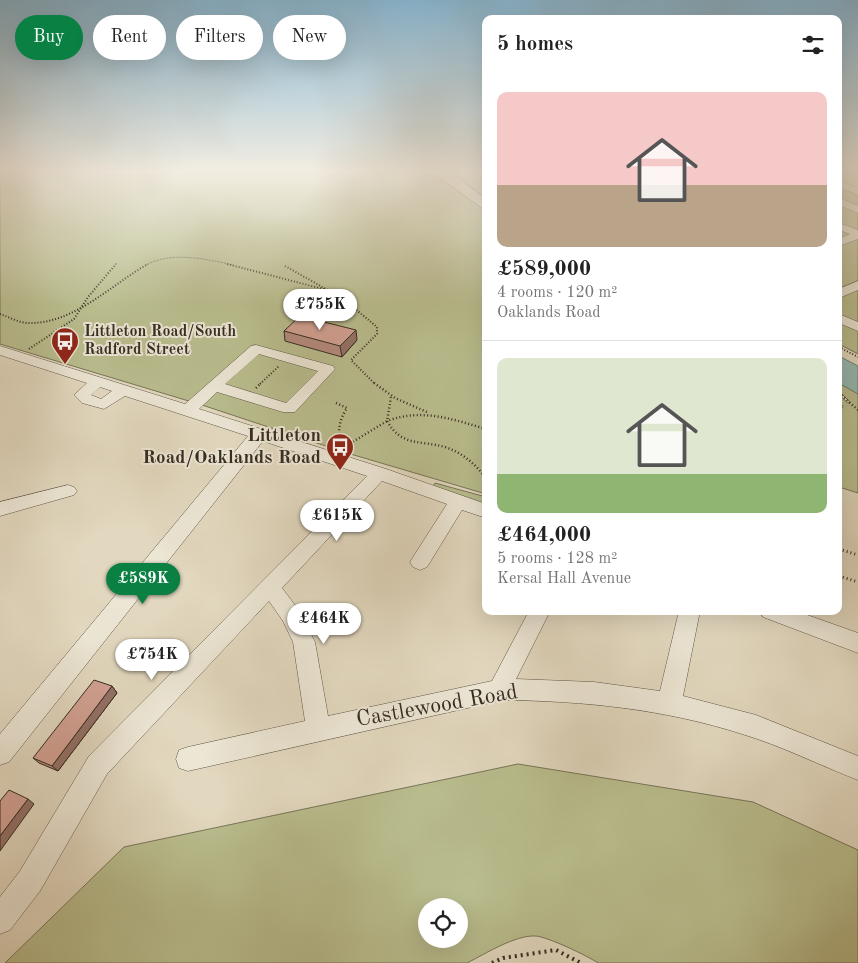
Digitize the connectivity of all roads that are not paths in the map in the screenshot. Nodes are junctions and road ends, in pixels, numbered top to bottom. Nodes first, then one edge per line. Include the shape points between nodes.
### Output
1 (842, 227) edge
2 (858, 229) edge
3 (858, 234) edge
4 (842, 242) edge
5 (858, 285) edge
6 (842, 293) edge
7 (842, 320) edge
8 (858, 328) edge
9 (0, 350) edge
10 (214, 386) junction
11 (187, 411) junction
12 (259, 434) junction
13 (380, 473) junction
14 (68, 491) dead end
15 (458, 502) junction
16 (0, 509) edge
17 (482, 510) edge
18 (420, 562) dead end
19 (270, 587) junction
20 (538, 615) edge
21 (689, 615) edge
22 (781, 615) edge
23 (858, 643) edge
24 (504, 689) junction
25 (671, 704) junction
26 (318, 729) junction
27 (0, 753) edge
28 (188, 758) dead end
29 (858, 768) edge
30 (0, 920) edge

1 - 2 street
1 - 3 street
3 - 4 street
5 - 6 street
7 - 8 street
9 - 11 street
10 - 10 street via 256,349 328,369 289,409
10 - 11 street
11 - 12 street
12 - 13 street
12 - 27 street
13 - 15 street
13 - 19 street
14 - 16 street
15 - 17 street
15 - 18 street
19 - 26 street via 291,614 304,642
19 - 30 street via 98,765 30,881
20 - 24 street via 502,683
21 - 25 street
22 - 23 street
24 - 25 street, Castlewood Road via 575,690
24 - 26 street, Castlewood Road
25 - 29 street, Castlewood Road via 743,722
26 - 28 street, Castlewood Road

